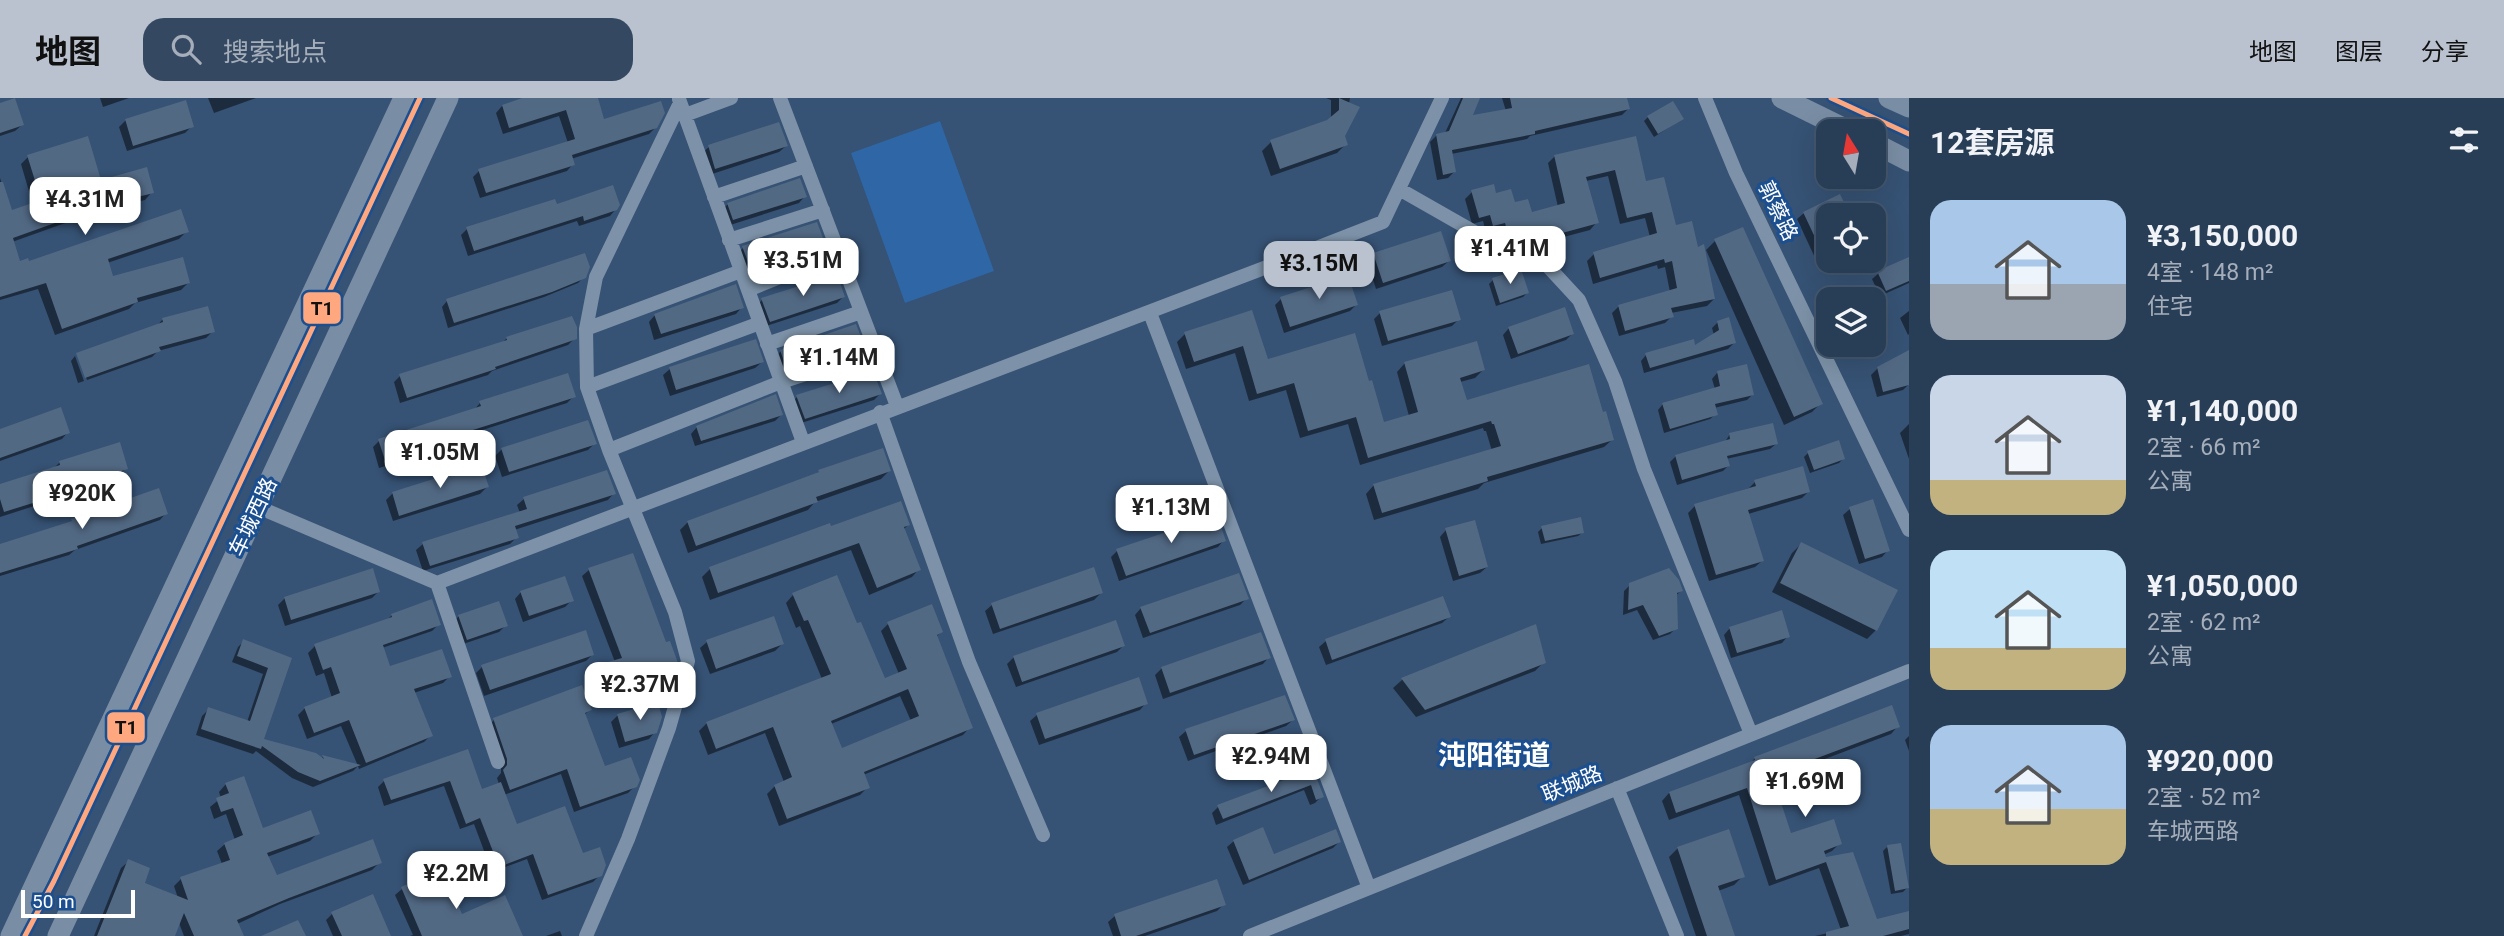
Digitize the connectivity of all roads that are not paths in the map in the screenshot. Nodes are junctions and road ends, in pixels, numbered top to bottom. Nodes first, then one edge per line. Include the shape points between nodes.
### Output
1 (404, 98) edge
2 (448, 98) edge
3 (731, 98) edge
4 (780, 98) edge
5 (1442, 98) edge
6 (1705, 98) edge
7 (1782, 98) edge
8 (1889, 98) edge
9 (681, 105) edge
10 (1909, 107) edge
11 (1825, 119) edge
12 (1886, 149) edge
13 (1909, 160) edge
14 (806, 166) junction
15 (1399, 189) junction
16 (714, 197) junction
17 (823, 210) junction
18 (729, 240) junction
19 (839, 253) junction
20 (741, 271) junction
21 (748, 290) junction
22 (861, 312) junction
23 (1150, 313) junction
24 (760, 323) junction
25 (586, 329) junction
26 (767, 344) junction
27 (876, 351) junction
28 (781, 382) junction
29 (587, 387) junction
30 (897, 406) junction
31 (880, 412) junction
32 (803, 442) junction
33 (609, 450) junction
34 (632, 506) junction
35 (258, 507) junction
36 (1909, 530) edge
37 (437, 583) junction
38 (1909, 671) edge
39 (1751, 734) junction
40 (498, 762) dead end
41 (1617, 789) junction
42 (1043, 835) dead end
43 (1369, 888) junction
44 (12, 936) edge
45 (58, 936) edge
46 (586, 936) edge
47 (1250, 936) edge
48 (1677, 936) edge

1 - 44 main road, 车城西路
2 - 35 main road, 车城西路
3 - 9 street
4 - 14 street
5 - 15 street
6 - 36 street, 郭蔡路 via 1736,173
7 - 11 main road
8 - 10 main road
9 - 16 street
9 - 25 street via 596,277
12 - 13 main road
14 - 16 street
14 - 17 street
15 - 23 street via 1383,222
15 - 39 street via 1485,239 1543,261 1579,300 1615,381 1644,469
16 - 18 street
17 - 18 street
17 - 19 street
18 - 20 street
19 - 21 street
19 - 22 street
20 - 21 street
20 - 25 street
21 - 24 street
22 - 26 street
22 - 27 street
23 - 30 street
23 - 43 street
24 - 26 street
24 - 29 street
25 - 29 street
26 - 28 street
27 - 28 street
27 - 30 street
28 - 32 street
28 - 33 street
29 - 33 street
30 - 31 street
31 - 32 street
31 - 42 street via 969,662
32 - 34 street
33 - 34 street
34 - 37 street
34 - 46 street via 675,612 688,661 651,778
35 - 37 street
35 - 45 main road, 车城西路
37 - 40 street
38 - 39 street, 联城路
39 - 41 street, 联城路
41 - 43 street, 联城路
41 - 48 street
43 - 47 street, 联城路

